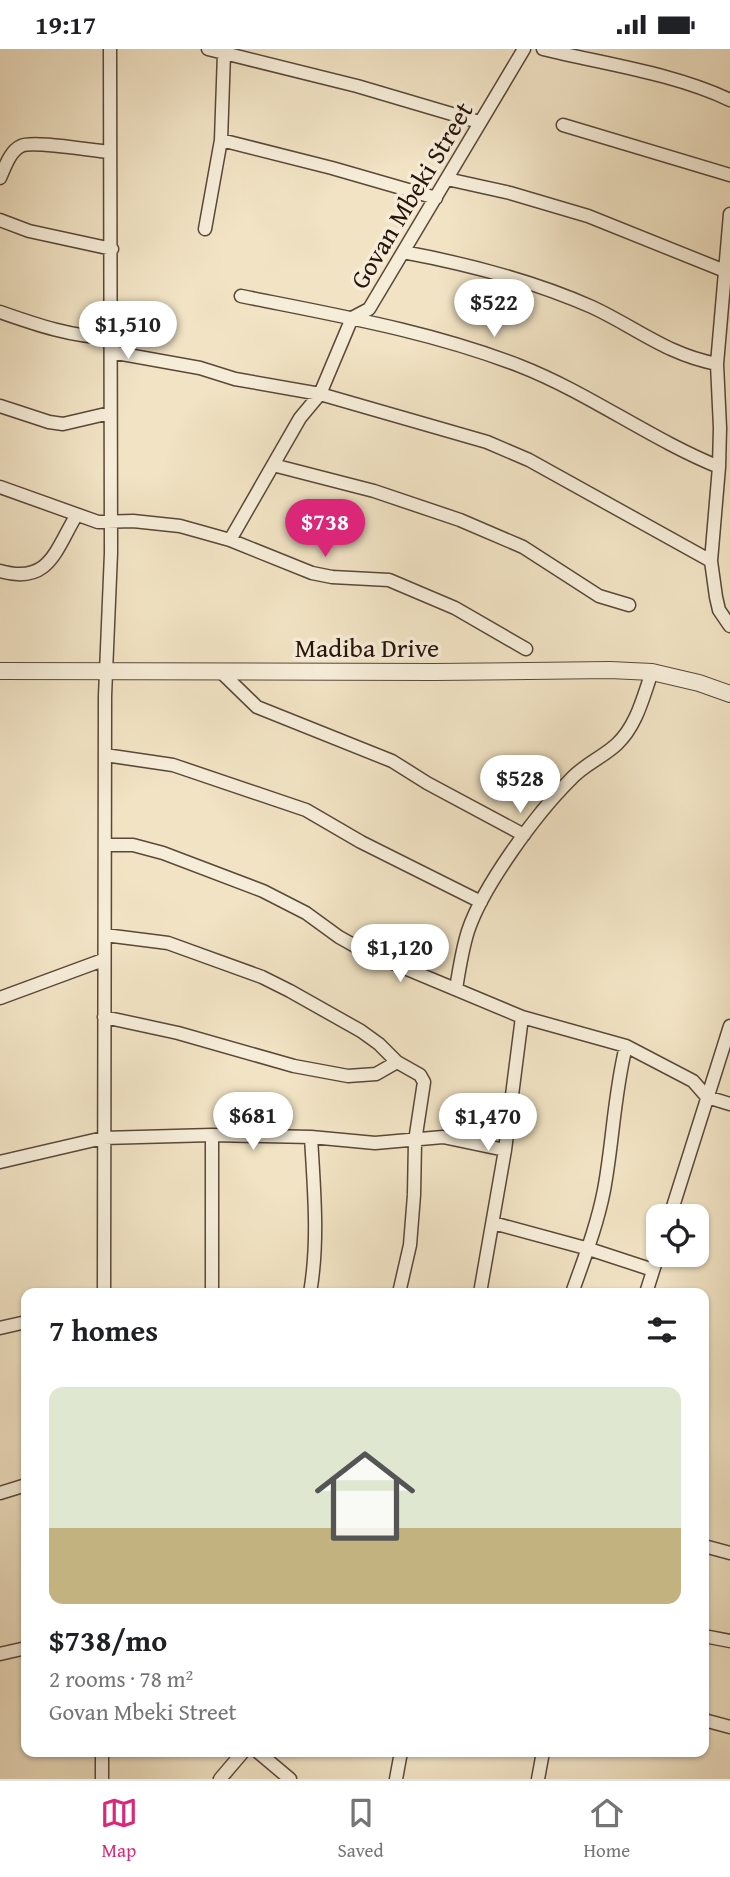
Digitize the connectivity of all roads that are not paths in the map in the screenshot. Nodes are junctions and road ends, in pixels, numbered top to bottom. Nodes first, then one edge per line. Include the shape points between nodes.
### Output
1 (110, 49) edge
2 (208, 49) edge
3 (524, 49) edge
4 (543, 49) edge
5 (224, 53) junction
6 (730, 100) edge
7 (479, 122) junction
8 (563, 125) dead end
9 (221, 140) junction
10 (110, 152) junction
11 (730, 175) edge
12 (0, 178) edge
13 (447, 179) junction
14 (436, 198) junction
15 (730, 214) edge
16 (0, 220) edge
17 (205, 229) dead end
18 (112, 249) junction
19 (728, 249) edge
20 (403, 252) junction
21 (725, 271) junction
22 (241, 296) dead end
23 (0, 312) edge
24 (352, 318) junction
25 (112, 338) junction
26 (111, 352) junction
27 (718, 364) junction
28 (320, 394) junction
29 (0, 405) edge
30 (110, 413) junction
31 (273, 465) junction
32 (719, 467) junction
33 (0, 487) edge
34 (76, 516) junction
35 (110, 523) junction
36 (230, 540) junction
37 (711, 561) junction
38 (0, 571) edge
39 (629, 605) dead end
40 (730, 626) edge
41 (526, 649) dead end
42 (0, 671) edge
43 (105, 671) junction
44 (221, 672) junction
45 (652, 672) junction
46 (730, 694) edge
47 (105, 755) junction
48 (524, 835) junction
49 (105, 845) junction
50 (481, 901) junction
51 (105, 935) junction
52 (103, 960) junction
53 (456, 989) junction
54 (0, 998) edge
55 (104, 1017) junction
56 (522, 1017) junction
57 (730, 1026) edge
58 (626, 1046) junction
59 (397, 1062) junction
60 (707, 1097) junction
61 (730, 1104) edge
62 (212, 1135) junction
63 (311, 1137) junction
64 (103, 1138) junction
65 (415, 1141) junction
66 (505, 1150) junction
67 (0, 1162) edge
68 (674, 1204) edge
69 (493, 1223) junction
70 (589, 1249) junction
71 (654, 1267) edge
72 (653, 1270) junction
73 (104, 1288) edge
74 (212, 1288) edge
75 (311, 1288) edge
76 (400, 1288) edge
77 (481, 1288) edge
78 (574, 1288) edge
79 (648, 1288) edge
80 (21, 1323) edge
81 (0, 1328) edge
82 (21, 1487) edge
83 (0, 1493) edge
84 (709, 1547) edge
85 (730, 1553) edge
86 (709, 1637) edge
87 (730, 1641) edge
88 (21, 1649) edge
89 (0, 1654) edge
90 (709, 1721) edge
91 (730, 1727) edge
92 (102, 1757) edge
93 (239, 1757) edge
94 (264, 1757) edge
95 (400, 1757) edge
96 (542, 1757) edge
97 (102, 1779) edge
98 (220, 1779) edge
99 (290, 1779) edge
100 (396, 1779) edge
101 (538, 1779) edge

1 - 10 street
2 - 5 street
3 - 7 street, Govan Mbeki Street
4 - 6 street via 682,82
5 - 7 street
5 - 9 street
7 - 13 street, Govan Mbeki Street
8 - 11 street
9 - 14 street
9 - 17 street
10 - 12 street via 21,146
10 - 18 street
13 - 14 street, Govan Mbeki Street
13 - 21 street via 565,208
14 - 20 street, Govan Mbeki Street
15 - 19 street
16 - 18 street
18 - 25 street
19 - 21 street
20 - 24 street, Govan Mbeki Street via 369,309
20 - 27 street via 488,270 558,294 667,349
21 - 27 street
22 - 24 street
23 - 25 street via 60,332
24 - 28 street, Govan Mbeki Street
24 - 32 street via 457,343 522,366
25 - 26 street
26 - 28 street
26 - 30 street
27 - 32 street
28 - 31 street, Govan Mbeki Street
28 - 37 street via 507,450
29 - 30 street via 49,422
30 - 35 street
31 - 36 street, Govan Mbeki Street
31 - 39 street via 374,491 460,520 523,547 598,596
32 - 37 street
33 - 34 street
34 - 35 street
34 - 38 street via 40,570 17,576
35 - 36 street via 180,526
35 - 43 street
36 - 41 street via 312,573 400,584 455,608
37 - 40 street via 719,610
42 - 43 street, Madiba Drive
43 - 44 street, Madiba Drive
43 - 47 street
44 - 45 street, Madiba Drive
44 - 48 street via 257,707 391,761
45 - 46 street, Madiba Drive
45 - 48 street via 628,733 578,771
47 - 49 street
47 - 50 street via 173,765 306,810
48 - 50 street
49 - 51 street
49 - 53 street via 133,845 163,853 263,891 364,951
50 - 53 street via 466,940
51 - 52 street
51 - 59 street via 168,943 261,977 361,1031
52 - 54 street
52 - 55 street
53 - 56 street
55 - 59 street via 348,1076 376,1075
55 - 64 street
56 - 58 street
56 - 66 street
57 - 60 street
58 - 60 street via 694,1081
58 - 70 street via 615,1094 604,1189
59 - 65 street via 420,1075 424,1083
60 - 61 street
60 - 68 street
62 - 63 street
62 - 64 street
62 - 74 street
63 - 65 street via 375,1143
63 - 75 street via 316,1263
64 - 67 street
64 - 73 street
65 - 66 street via 443,1137
65 - 76 street via 410,1245
66 - 69 street
69 - 70 street
69 - 77 street
70 - 72 street
70 - 78 street
71 - 72 street
72 - 79 street
80 - 81 street
82 - 83 street
84 - 85 street
86 - 87 street
88 - 89 street
90 - 91 street
92 - 97 street
93 - 98 street
94 - 99 street
95 - 100 street
96 - 101 street

